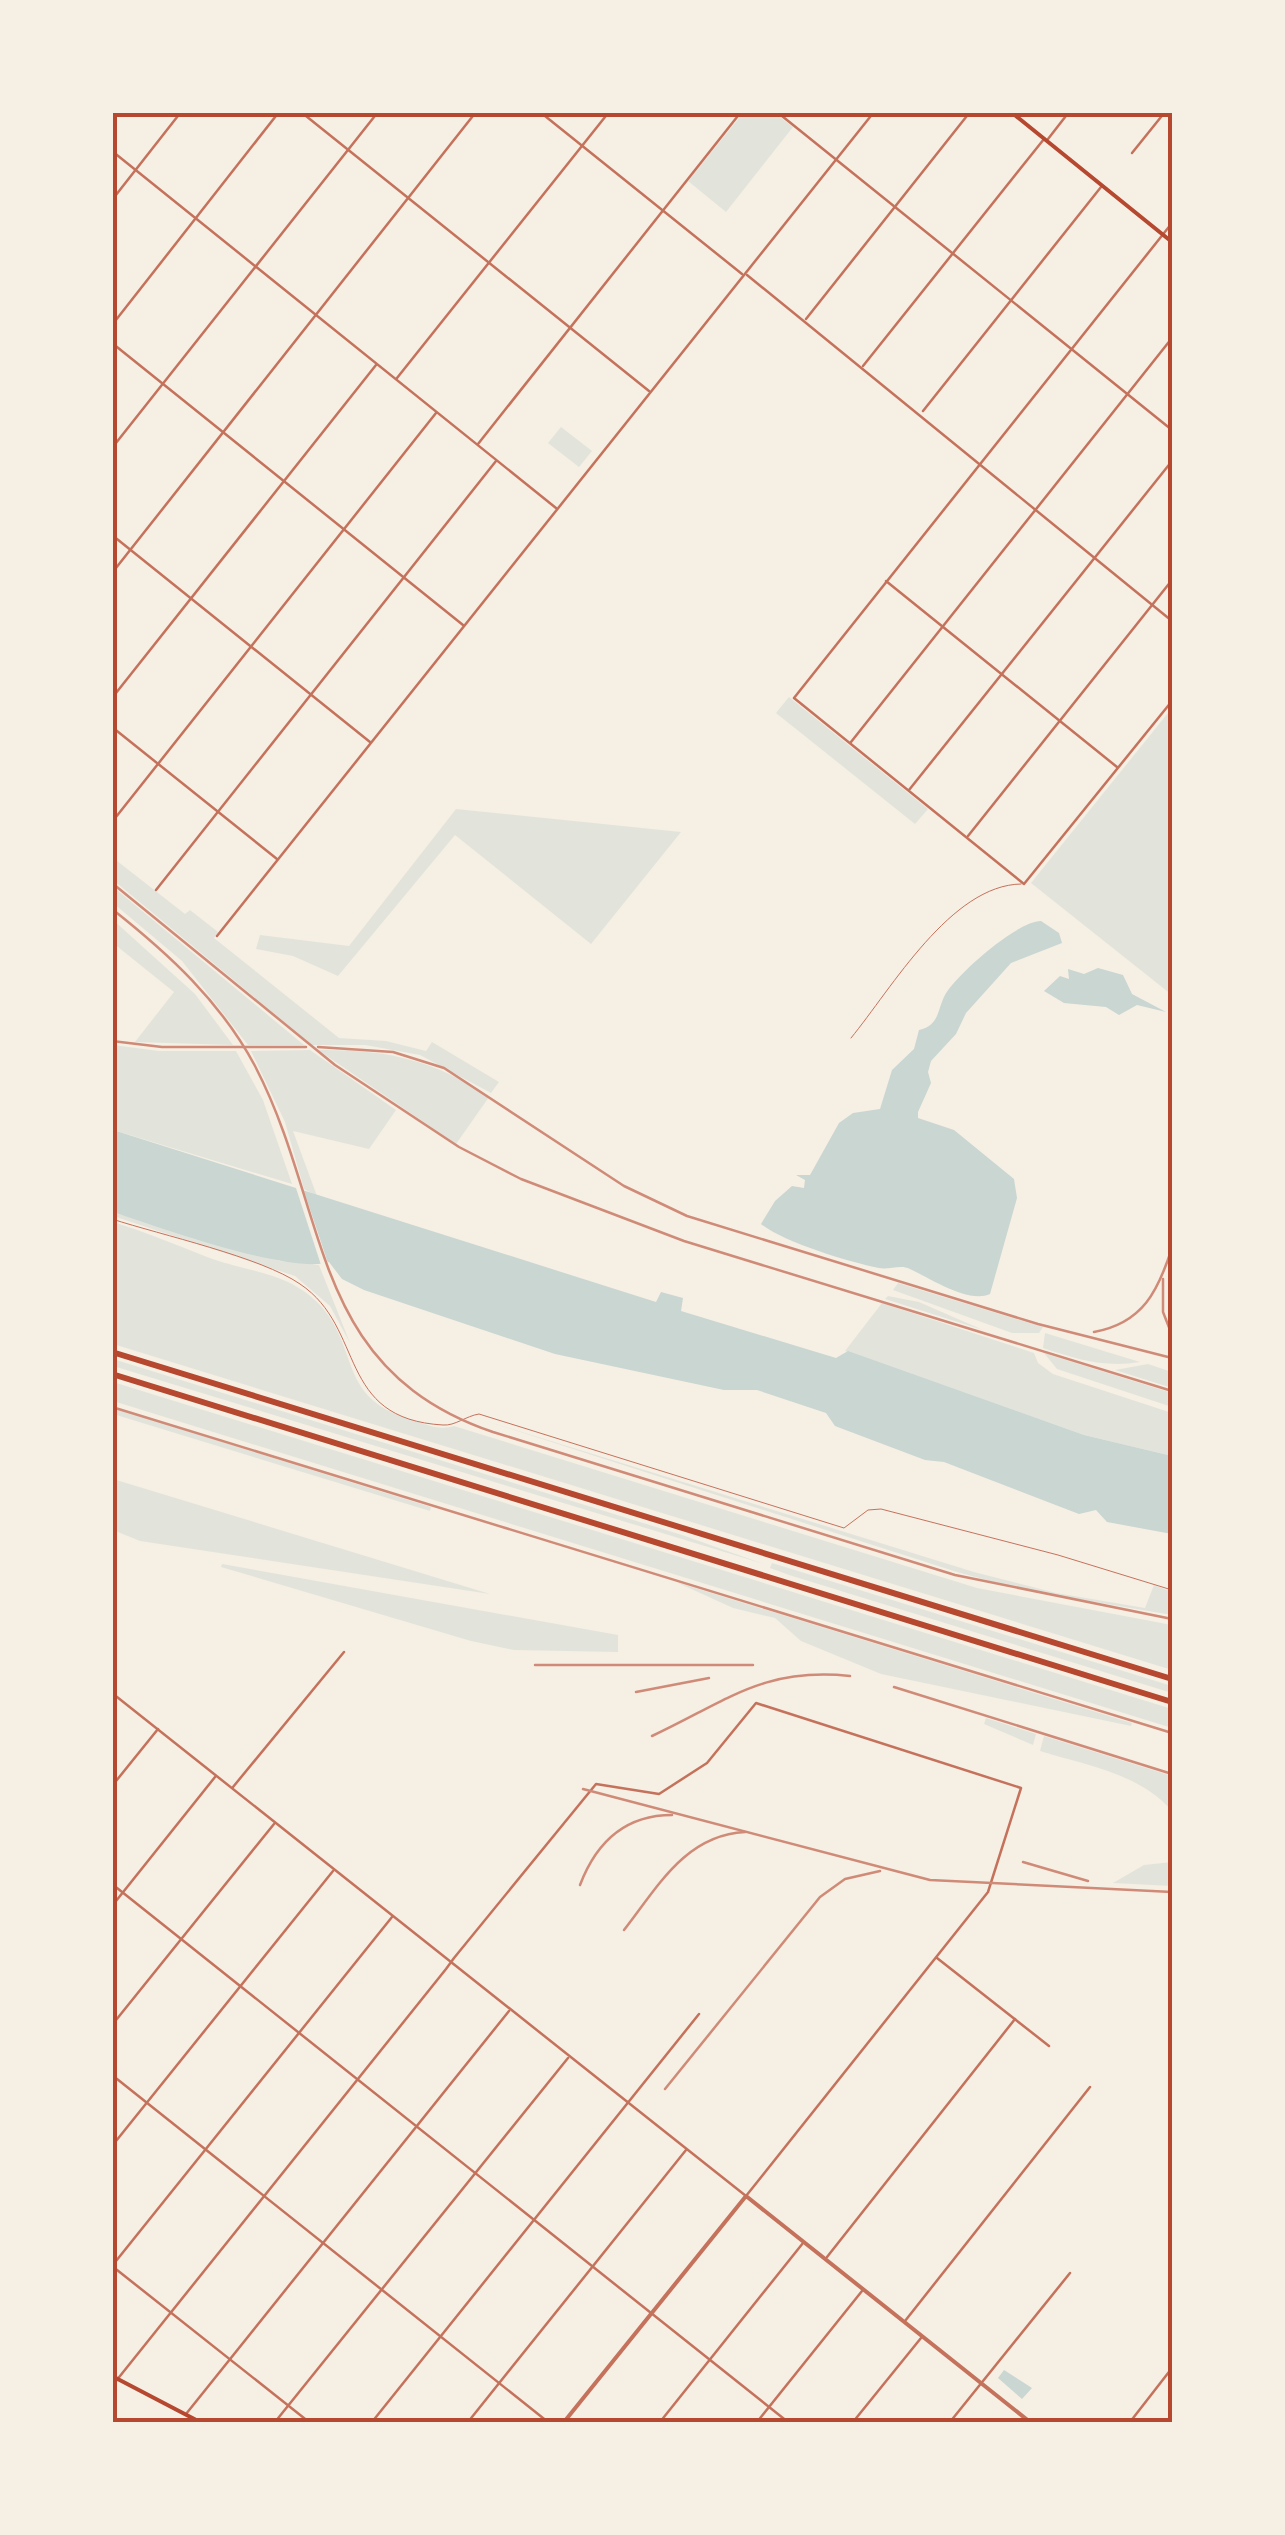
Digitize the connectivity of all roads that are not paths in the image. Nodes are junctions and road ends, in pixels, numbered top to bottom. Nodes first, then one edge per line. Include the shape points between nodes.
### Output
1 (181, 112) edge
2 (279, 112) edge
3 (301, 112) edge
4 (378, 112) edge
5 (476, 112) edge
6 (540, 112) edge
7 (609, 112) edge
8 (741, 112) edge
9 (777, 112) edge
10 (874, 112) edge
11 (970, 112) edge
12 (1011, 112) edge
13 (1069, 112) edge
14 (1165, 112) edge
15 (1045, 140) junction
16 (582, 146) junction
17 (348, 150) junction
18 (112, 151) edge
19 (1132, 154) dead end
20 (836, 160) junction
21 (136, 170) junction
22 (1102, 186) junction
23 (408, 198) junction
24 (112, 200) edge
25 (894, 207) junction
26 (663, 211) junction
27 (196, 218) junction
28 (1172, 224) edge
29 (1162, 234) junction
30 (1172, 242) edge
31 (953, 254) junction
32 (489, 263) junction
33 (256, 267) junction
34 (744, 274) junction
35 (1011, 300) junction
36 (316, 315) junction
37 (804, 321) junction
38 (112, 324) edge
39 (570, 328) junction
40 (1172, 338) edge
41 (112, 343) edge
42 (1070, 348) junction
43 (377, 364) junction
44 (862, 367) junction
45 (396, 380) junction
46 (164, 384) junction
47 (650, 392) junction
48 (1128, 394) junction
49 (436, 412) junction
50 (920, 414) junction
51 (1172, 430) edge
52 (224, 432) junction
53 (478, 445) junction
54 (112, 448) edge
55 (497, 460) junction
56 (1172, 461) edge
57 (979, 463) junction
58 (284, 481) junction
59 (557, 509) junction
60 (1036, 510) junction
61 (344, 529) junction
62 (112, 535) edge
63 (131, 550) junction
64 (1094, 558) junction
65 (112, 573) edge
66 (404, 578) junction
67 (1172, 580) edge
68 (886, 582) junction
69 (191, 598) junction
70 (1153, 605) junction
71 (1172, 621) edge
72 (464, 626) junction
73 (943, 627) junction
74 (251, 646) junction
75 (1002, 674) junction
76 (311, 694) junction
77 (112, 698) edge
78 (1172, 701) edge
79 (1060, 721) junction
80 (112, 727) edge
81 (850, 743) junction
82 (372, 744) junction
83 (158, 764) junction
84 (1118, 768) junction
85 (908, 790) junction
86 (218, 812) junction
87 (112, 822) edge
88 (967, 838) junction
89 (278, 860) junction
90 (1024, 884) junction
91 (156, 890) dead end
92 (218, 936) dead end
93 (852, 1038) dead end
94 (112, 1220) edge
95 (112, 1352) edge
96 (112, 1374) edge
97 (1172, 1590) edge
98 (344, 1652) dead end
99 (1172, 1679) edge
100 (112, 1693) edge
101 (1172, 1702) edge
102 (158, 1729) junction
103 (216, 1776) junction
104 (112, 1786) edge
105 (232, 1788) junction
106 (275, 1822) junction
107 (334, 1870) junction
108 (112, 1884) edge
109 (123, 1892) junction
110 (112, 1906) edge
111 (392, 1916) junction
112 (181, 1940) junction
113 (936, 1958) junction
114 (451, 1962) junction
115 (240, 1986) junction
116 (510, 2010) junction
117 (699, 2014) dead end
118 (1015, 2019) junction
119 (112, 2026) edge
120 (299, 2033) junction
121 (1049, 2046) dead end
122 (568, 2056) junction
123 (112, 2074) edge
124 (358, 2080) junction
125 (1090, 2087) dead end
126 (147, 2102) junction
127 (628, 2104) junction
128 (416, 2127) junction
129 (112, 2146) edge
130 (687, 2149) junction
131 (206, 2150) junction
132 (475, 2173) junction
133 (264, 2196) junction
134 (746, 2196) junction
135 (534, 2220) junction
136 (804, 2242) junction
137 (323, 2243) junction
138 (825, 2259) junction
139 (112, 2266) edge
140 (592, 2267) junction
141 (1070, 2272) dead end
142 (382, 2290) junction
143 (864, 2290) junction
144 (171, 2313) junction
145 (652, 2314) junction
146 (904, 2322) junction
147 (441, 2336) junction
148 (922, 2336) junction
149 (230, 2359) junction
150 (710, 2361) junction
151 (1172, 2368) edge
152 (116, 2377) edge
153 (499, 2384) junction
154 (981, 2384) junction
155 (112, 2386) edge
156 (288, 2406) junction
157 (769, 2407) junction
158 (186, 2415) junction
159 (200, 2422) edge
160 (275, 2422) edge
161 (309, 2422) edge
162 (372, 2422) edge
163 (468, 2422) edge
164 (548, 2422) edge
165 (564, 2422) edge
166 (660, 2422) edge
167 (757, 2422) edge
168 (788, 2422) edge
169 (853, 2422) edge
170 (950, 2422) edge
171 (1030, 2422) edge
172 (1130, 2422) edge

1 - 21 street
2 - 27 street
3 - 17 street
4 - 17 street
5 - 23 street
6 - 16 street
7 - 16 street
8 - 26 street
9 - 20 street
10 - 20 street
11 - 25 street
12 - 15 main road
13 - 15 street
14 - 19 street
15 - 22 main road
15 - 31 street
16 - 26 street
16 - 32 street
17 - 23 street
17 - 33 street
18 - 21 street
20 - 25 street
20 - 34 street
21 - 24 street
21 - 27 street
22 - 29 main road
22 - 35 street
23 - 32 street
23 - 36 street
25 - 31 street
25 - 37 street
26 - 34 street
26 - 39 street
27 - 33 street
27 - 38 street
28 - 29 street
29 - 30 main road
29 - 42 street
31 - 35 street
31 - 44 street
32 - 39 street
32 - 45 street
33 - 36 street
33 - 46 street
34 - 37 street
34 - 47 street
35 - 42 street
35 - 50 street
36 - 43 street
36 - 52 street
37 - 44 street
39 - 47 street
39 - 53 street
40 - 48 street
41 - 46 street
42 - 48 street
42 - 57 street
43 - 45 street
43 - 58 street
44 - 50 street
45 - 49 street
46 - 52 street
46 - 54 street
47 - 59 street
48 - 51 street
48 - 60 street
49 - 53 street
49 - 61 street
50 - 57 street
52 - 58 street
52 - 63 street
53 - 55 street
55 - 59 street
55 - 66 street
56 - 64 street
57 - 60 street
57 - 68 street
58 - 61 street
58 - 69 street
59 - 72 street
60 - 64 street
60 - 73 street
61 - 66 street
61 - 74 street
62 - 63 street
63 - 65 street
63 - 69 street
64 - 70 street
64 - 75 street
66 - 72 street
66 - 76 street
67 - 70 street
68 - 73 street
68 - 81 street via 794,698
69 - 74 street
69 - 77 street
70 - 71 street
70 - 79 street
72 - 82 street
73 - 75 street
73 - 81 street
74 - 76 street
74 - 83 street
75 - 79 street
75 - 85 street
76 - 82 street
76 - 86 street
78 - 84 street
79 - 84 street
79 - 88 street
80 - 83 street
81 - 85 street
82 - 89 street
83 - 86 street
83 - 87 street
84 - 90 street
85 - 88 street
86 - 89 street
86 - 91 street
88 - 90 street
89 - 92 street
90 - 93 lane via 1005,884 958,908
94 - 97 lane via 304,1286 332,1315 365,1390 399,1413 442,1425 478,1414 844,1528 868,1510 881,1509
95 - 99 highway
96 - 101 highway
98 - 105 street
100 - 102 street
102 - 103 street
102 - 104 street
103 - 105 street
103 - 109 street
105 - 106 street
106 - 107 street
106 - 112 street
107 - 111 street
107 - 115 street
108 - 109 street
109 - 110 street
109 - 112 street
111 - 114 street
111 - 120 street
112 - 115 street
112 - 119 street
113 - 114 street via 992,1885 1021,1788 756,1703 707,1763 659,1794 602,1783 590,1790
113 - 118 street
113 - 134 street
114 - 116 street
114 - 124 street
115 - 120 street
115 - 126 street
116 - 122 street
116 - 128 street
117 - 127 street
118 - 121 street
118 - 138 street
120 - 124 street
120 - 131 street
122 - 127 street
122 - 132 street
123 - 126 street
124 - 128 street
124 - 133 street
125 - 146 street
126 - 129 street
126 - 131 street
127 - 130 street
127 - 135 street
128 - 132 street
128 - 137 street
130 - 134 street
130 - 140 street
131 - 133 street
131 - 139 street
132 - 135 street
132 - 142 street
133 - 137 street
133 - 144 street
134 - 136 street
134 - 145 street
135 - 140 street
135 - 147 street
136 - 138 street
136 - 150 street
137 - 142 street
137 - 149 street
138 - 143 street
139 - 144 street
140 - 145 street
140 - 153 street
141 - 154 street
142 - 147 street
142 - 156 street
143 - 146 street
143 - 157 street
144 - 149 street
144 - 152 street
145 - 150 street
145 - 165 street
146 - 148 street
147 - 153 street
147 - 162 street
148 - 154 street
148 - 169 street
149 - 156 street
149 - 158 street
150 - 157 street
150 - 166 street
151 - 172 street
152 - 155 street
152 - 158 main road
153 - 163 street
153 - 164 street
154 - 170 street
154 - 171 street
156 - 160 street
156 - 161 street
157 - 167 street
157 - 168 street
158 - 159 main road

